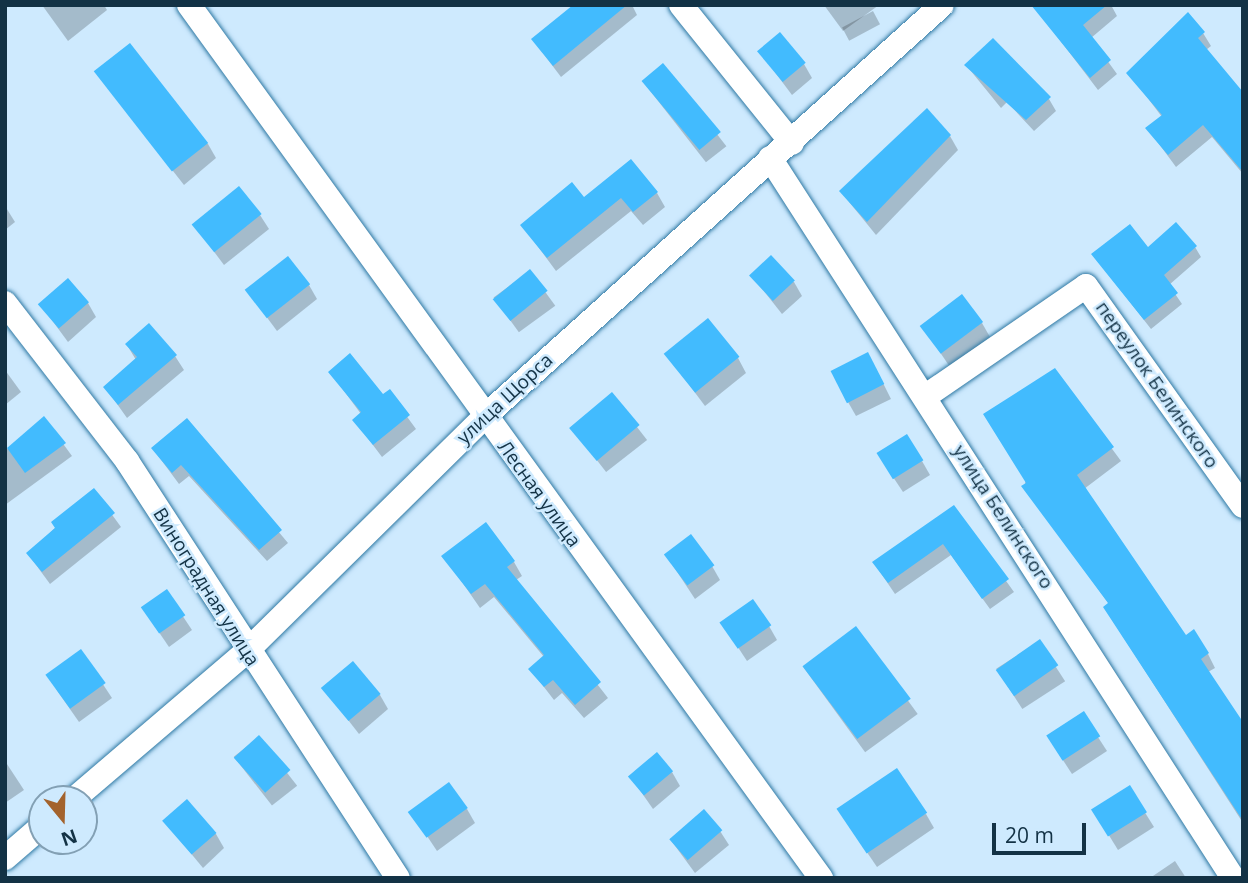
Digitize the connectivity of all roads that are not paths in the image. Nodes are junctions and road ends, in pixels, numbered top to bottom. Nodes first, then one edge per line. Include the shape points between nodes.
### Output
1 (189, 5) edge
2 (681, 5) edge
3 (942, 5) edge
4 (792, 143) junction
5 (770, 158) junction
6 (5, 303) edge
7 (926, 396) junction
8 (483, 418) junction
9 (1243, 506) edge
10 (246, 652) junction
11 (90, 785) edge
12 (28, 838) edge
13 (5, 858) edge
14 (398, 878) edge
15 (821, 878) edge
16 (1233, 878) edge

1 - 8 street, Лесная улица
2 - 4 street
3 - 4 street, улица Щорса
4 - 5 street, улица Щорса
5 - 7 street, улица Белинского
5 - 8 street, улица Щорса
6 - 10 street, Виноградная улица via 127,461
7 - 9 street, переулок Белинского via 1086,286
7 - 16 street, улица Белинского
8 - 10 street, улица Щорса
8 - 15 street, Лесная улица
10 - 11 street, улица Щорса
10 - 14 street, Виноградная улица
12 - 13 street

